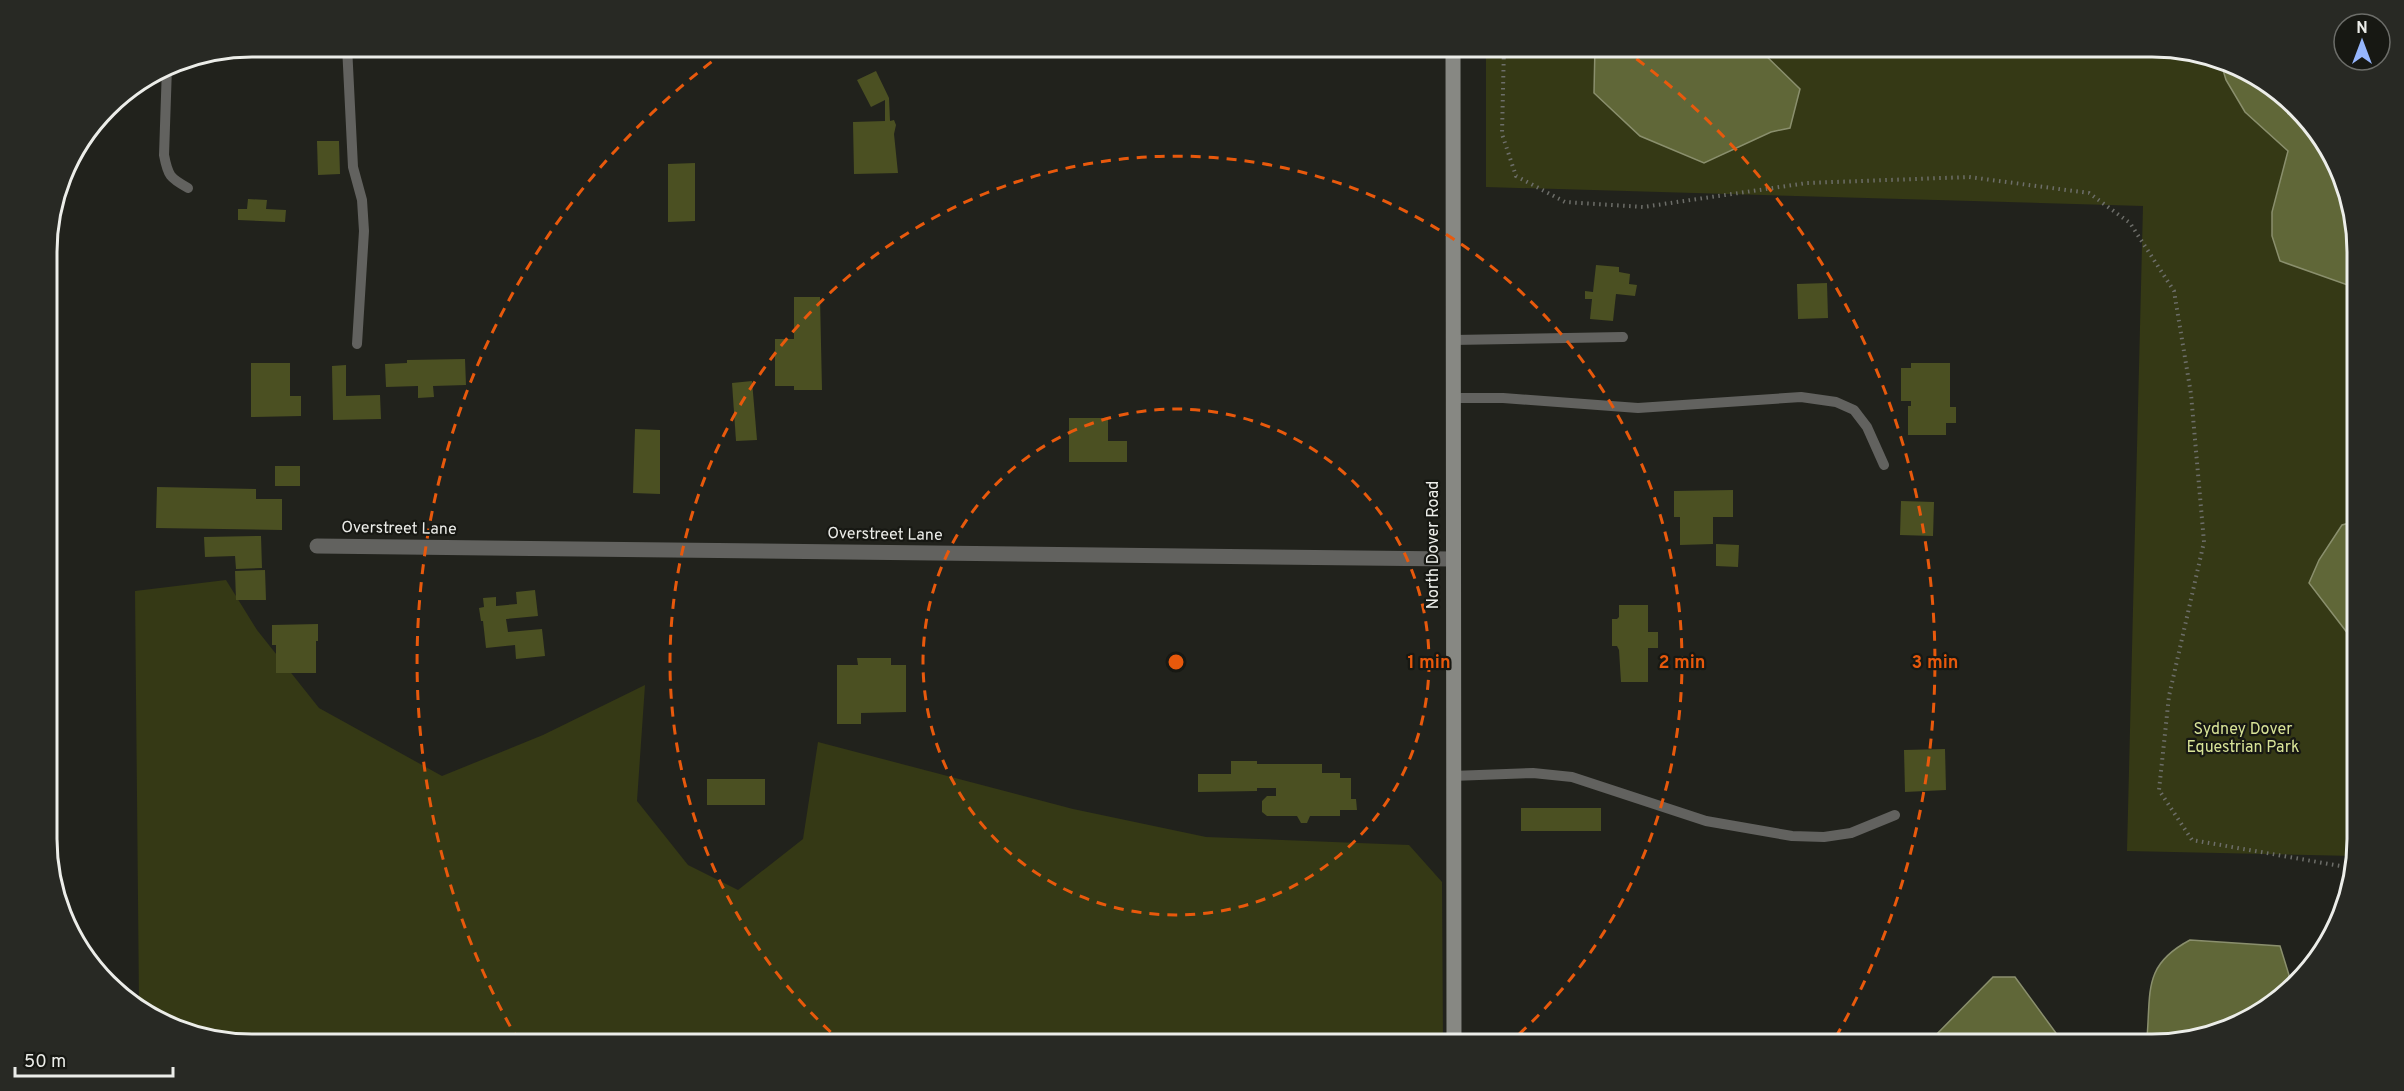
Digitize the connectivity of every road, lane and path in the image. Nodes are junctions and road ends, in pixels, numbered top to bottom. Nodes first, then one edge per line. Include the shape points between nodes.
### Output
1 (348, 57) edge
2 (1453, 57) edge
3 (1504, 57) edge
4 (166, 78) edge
5 (188, 188) dead end
6 (1623, 337) dead end
7 (1453, 340) junction
8 (357, 344) dead end
9 (1453, 398) junction
10 (1884, 465) dead end
11 (317, 546) dead end
12 (1452, 559) junction
13 (1452, 776) junction
14 (1895, 815) dead end
15 (2345, 867) edge
16 (1454, 1034) edge

1 - 8 lane via 353,167 362,200 364,231
2 - 7 street, North Dover Road
3 - 15 path via 1502,134 1516,176 1565,202 1643,207 1807,183 1969,177 2089,192 2130,223 2174,291 2191,394 2204,542 2169,696 2159,790 2192,840
4 - 5 lane via 166,162 171,178
6 - 7 lane
7 - 9 street, North Dover Road
9 - 10 lane via 1638,408 1801,397 1836,402 1854,410 1867,427
9 - 12 street, North Dover Road
11 - 12 street, Overstreet Lane
12 - 13 street, North Dover Road
13 - 14 lane via 1533,773 1572,777 1706,821 1792,836 1851,833
13 - 16 street, North Dover Road

